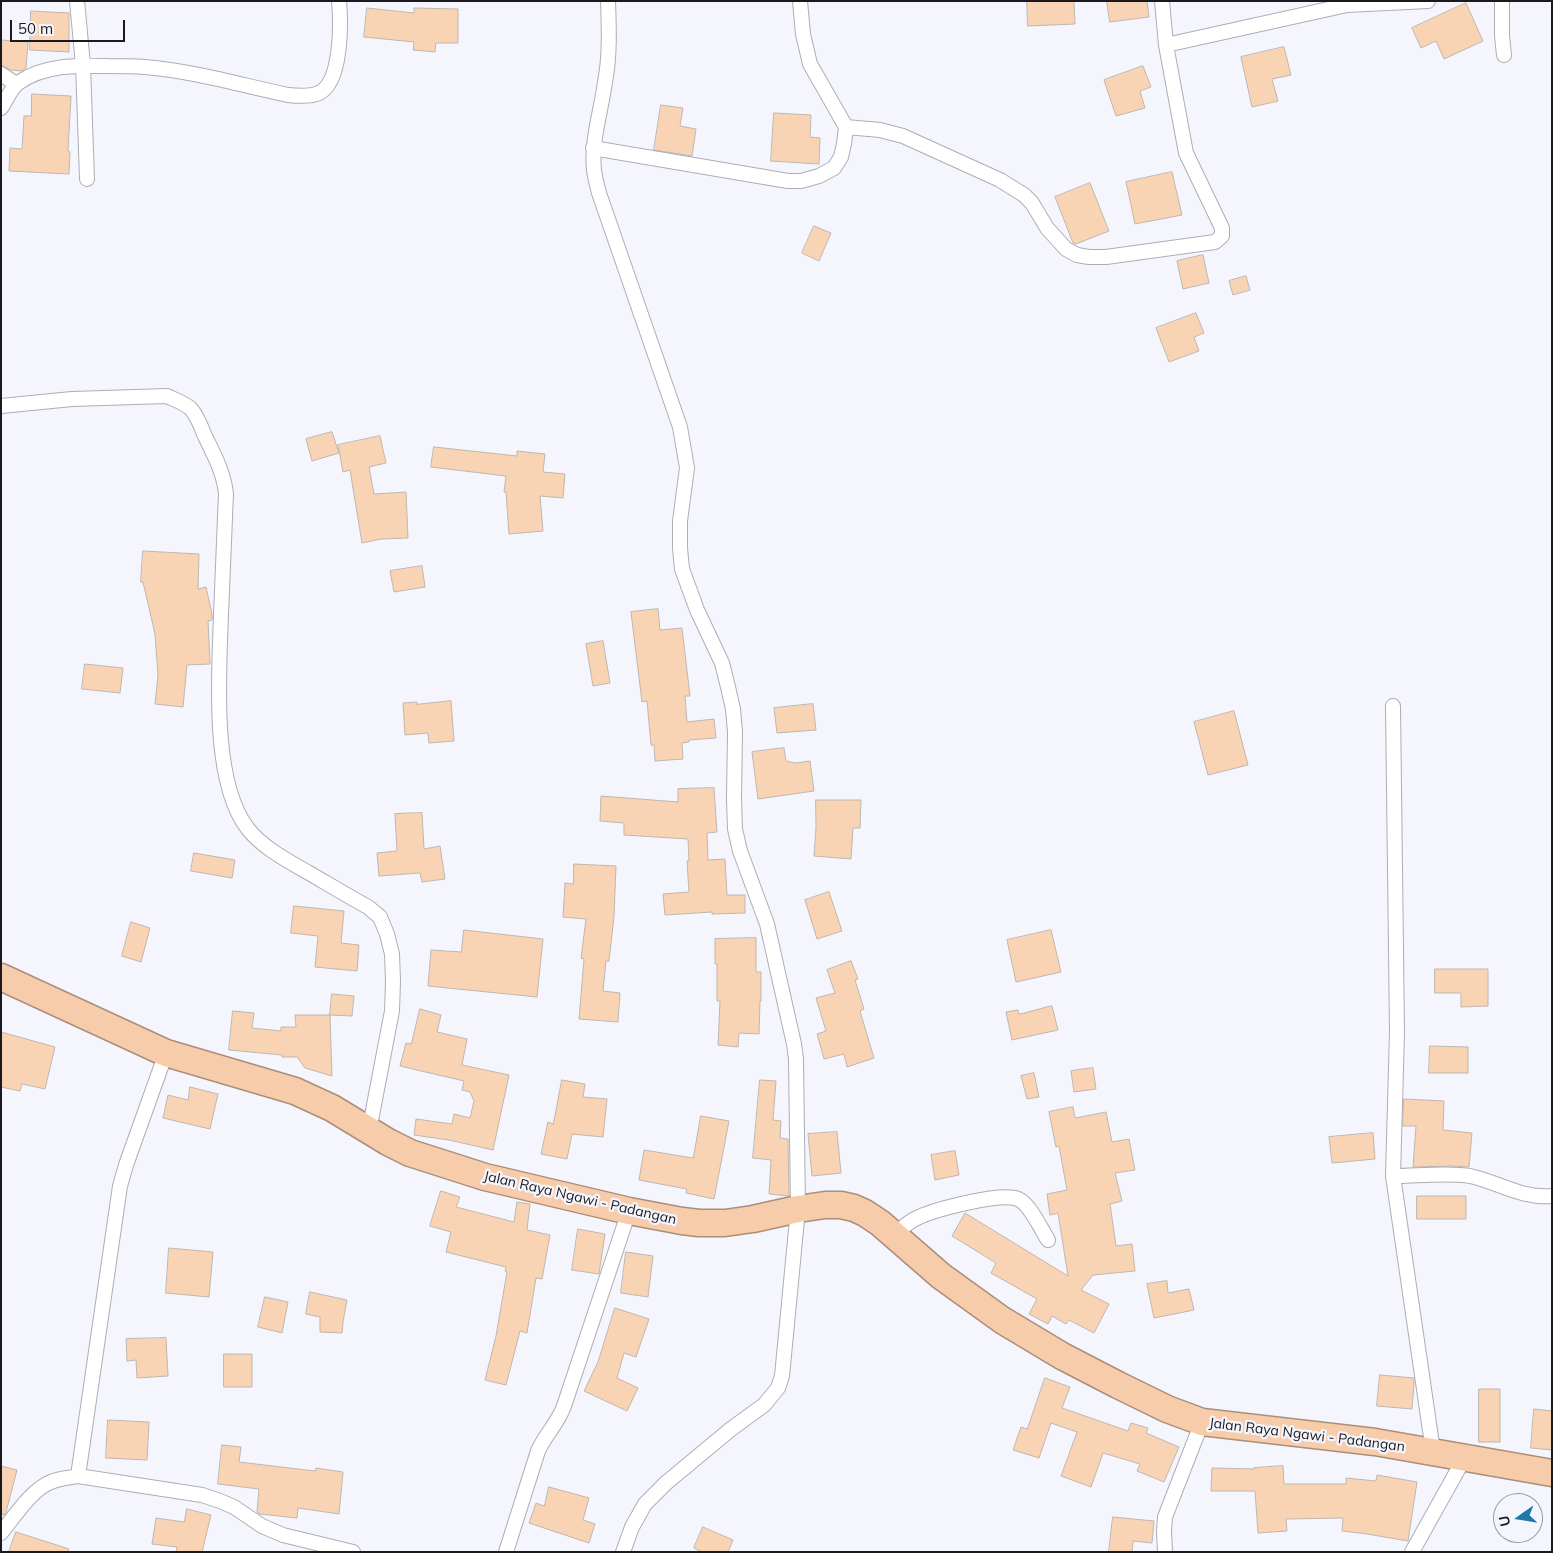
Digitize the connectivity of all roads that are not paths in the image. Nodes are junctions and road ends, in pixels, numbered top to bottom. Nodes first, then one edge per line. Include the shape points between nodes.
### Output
1 (77, 1) edge
2 (339, 1) edge
3 (608, 1) edge
4 (800, 1) edge
5 (1162, 1) edge
6 (1428, 1) edge
7 (1502, 1) edge
8 (1166, 45) junction
9 (1504, 55) dead end
10 (83, 65) junction
11 (1, 74) edge
12 (16, 84) junction
13 (1, 108) edge
14 (846, 127) junction
15 (593, 148) junction
16 (87, 179) dead end
17 (1, 406) edge
18 (1393, 706) dead end
19 (1, 977) edge
20 (166, 1053) junction
21 (369, 1131) junction
22 (1393, 1176) junction
23 (1552, 1196) edge
24 (798, 1209) junction
25 (629, 1211) junction
26 (894, 1235) junction
27 (1048, 1240) dead end
28 (1202, 1422) junction
29 (1433, 1451) junction
30 (1466, 1457) junction
31 (1552, 1473) edge
32 (78, 1476) junction
33 (1, 1533) edge
34 (353, 1552) edge
35 (506, 1552) edge
36 (623, 1552) edge
37 (1165, 1552) edge
38 (1412, 1552) edge

1 - 10 street
2 - 10 street via 340,28 334,72 328,85 319,93 288,95 166,70
3 - 15 street via 608,53
4 - 14 street via 810,64
5 - 8 street
6 - 8 street via 1347,5
7 - 9 street
8 - 14 street via 1186,153 1222,228 1222,236 1215,242 1106,257 1076,255 1054,237 1024,195 1000,180 903,136
10 - 12 street via 43,70
10 - 16 street
11 - 12 street
12 - 13 street
14 - 15 street via 841,157 834,168 801,181
15 - 24 street via 599,193 680,426 687,468 680,521 682,569 722,663 728,687 735,732 735,829 767,924 794,1044
17 - 21 street via 72,399 167,396 191,409 199,421 225,483 220,724 222,755 237,812 248,830 282,858 380,917 392,954 392,1012
18 - 22 street via 1397,1025
19 - 20 highway, Jalan Raya Ngawi - Padangan
20 - 21 highway, Jalan Raya Ngawi - Padangan via 295,1091 332,1108
20 - 32 street via 120,1186
21 - 25 highway, Jalan Raya Ngawi - Padangan via 410,1153 439,1163
22 - 23 street via 1468,1176 1524,1194
22 - 29 street
24 - 25 highway, Jalan Raya Ngawi - Padangan via 725,1223 682,1221
24 - 26 highway, Jalan Raya Ngawi - Padangan via 825,1205 854,1208
24 - 36 street via 782,1376 778,1388 764,1405 666,1483 645,1504 632,1526
25 - 35 street via 564,1406 538,1451
26 - 27 street via 906,1224 934,1211 1005,1197 1019,1199 1028,1208
26 - 28 highway, Jalan Raya Ngawi - Padangan via 941,1276 1002,1320 1062,1356 1167,1409
28 - 29 highway, Jalan Raya Ngawi - Padangan
28 - 37 street via 1165,1517
29 - 30 highway, Jalan Raya Ngawi - Padangan
30 - 31 highway, Jalan Raya Ngawi - Padangan
30 - 38 street
32 - 33 street via 52,1481 44,1486
32 - 34 street via 202,1495 234,1507 262,1526 283,1535

